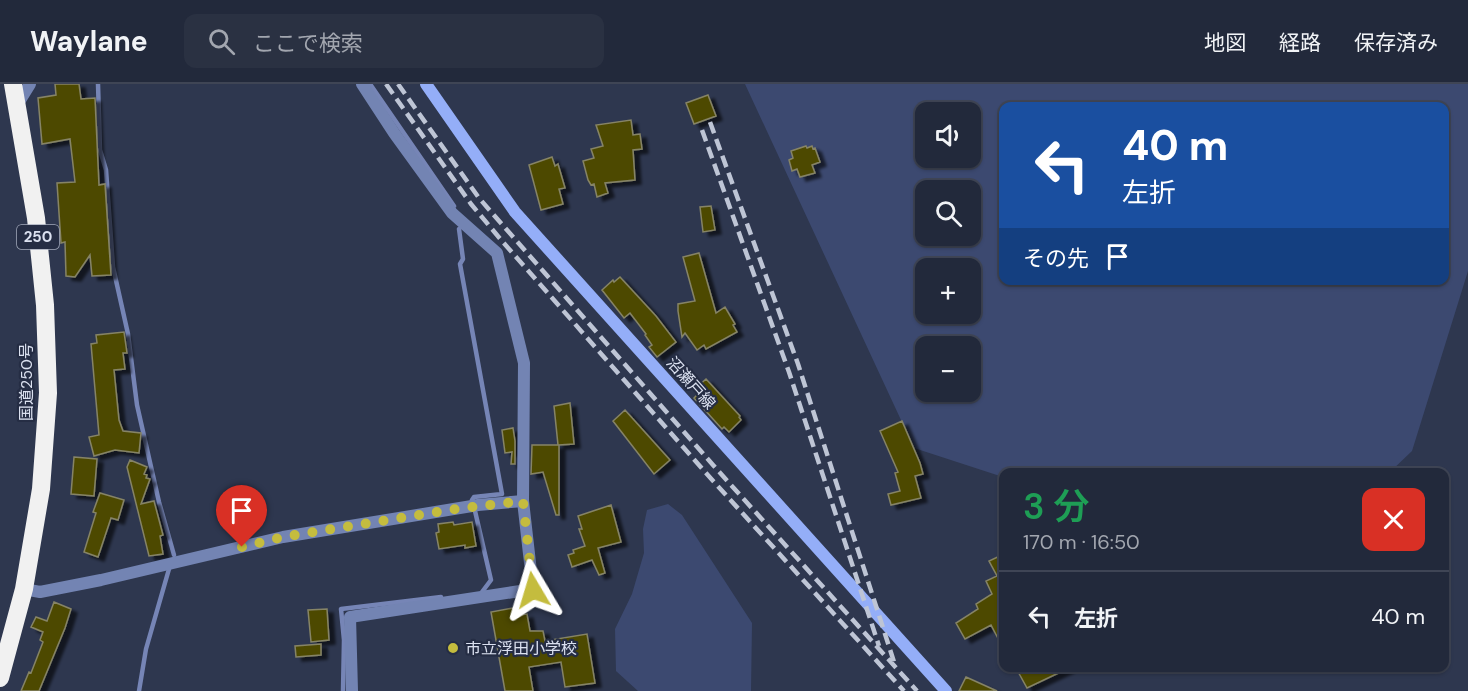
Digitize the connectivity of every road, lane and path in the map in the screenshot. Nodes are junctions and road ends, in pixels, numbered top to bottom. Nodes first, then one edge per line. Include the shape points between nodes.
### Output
1 (13, 84) edge
2 (30, 84) edge
3 (362, 84) edge
4 (426, 84) edge
5 (17, 105) junction
6 (523, 501) junction
7 (24, 589) junction
8 (5, 645) edge
9 (0, 678) edge
10 (941, 689) edge
11 (352, 691) edge

1 - 5 highway, 国道250号 / 250
2 - 5 street
3 - 6 street via 452,213 497,254 524,363
4 - 10 main road, 沼瀬戸線 via 515,212
5 - 7 highway, 国道250号 / 250 via 36,218 45,305 48,393 41,489
6 - 7 street via 283,537 101,580 40,592
6 - 11 street via 533,590 350,617
7 - 8 highway, 国道250号 / 250
8 - 9 highway, 国道250号 / 250

